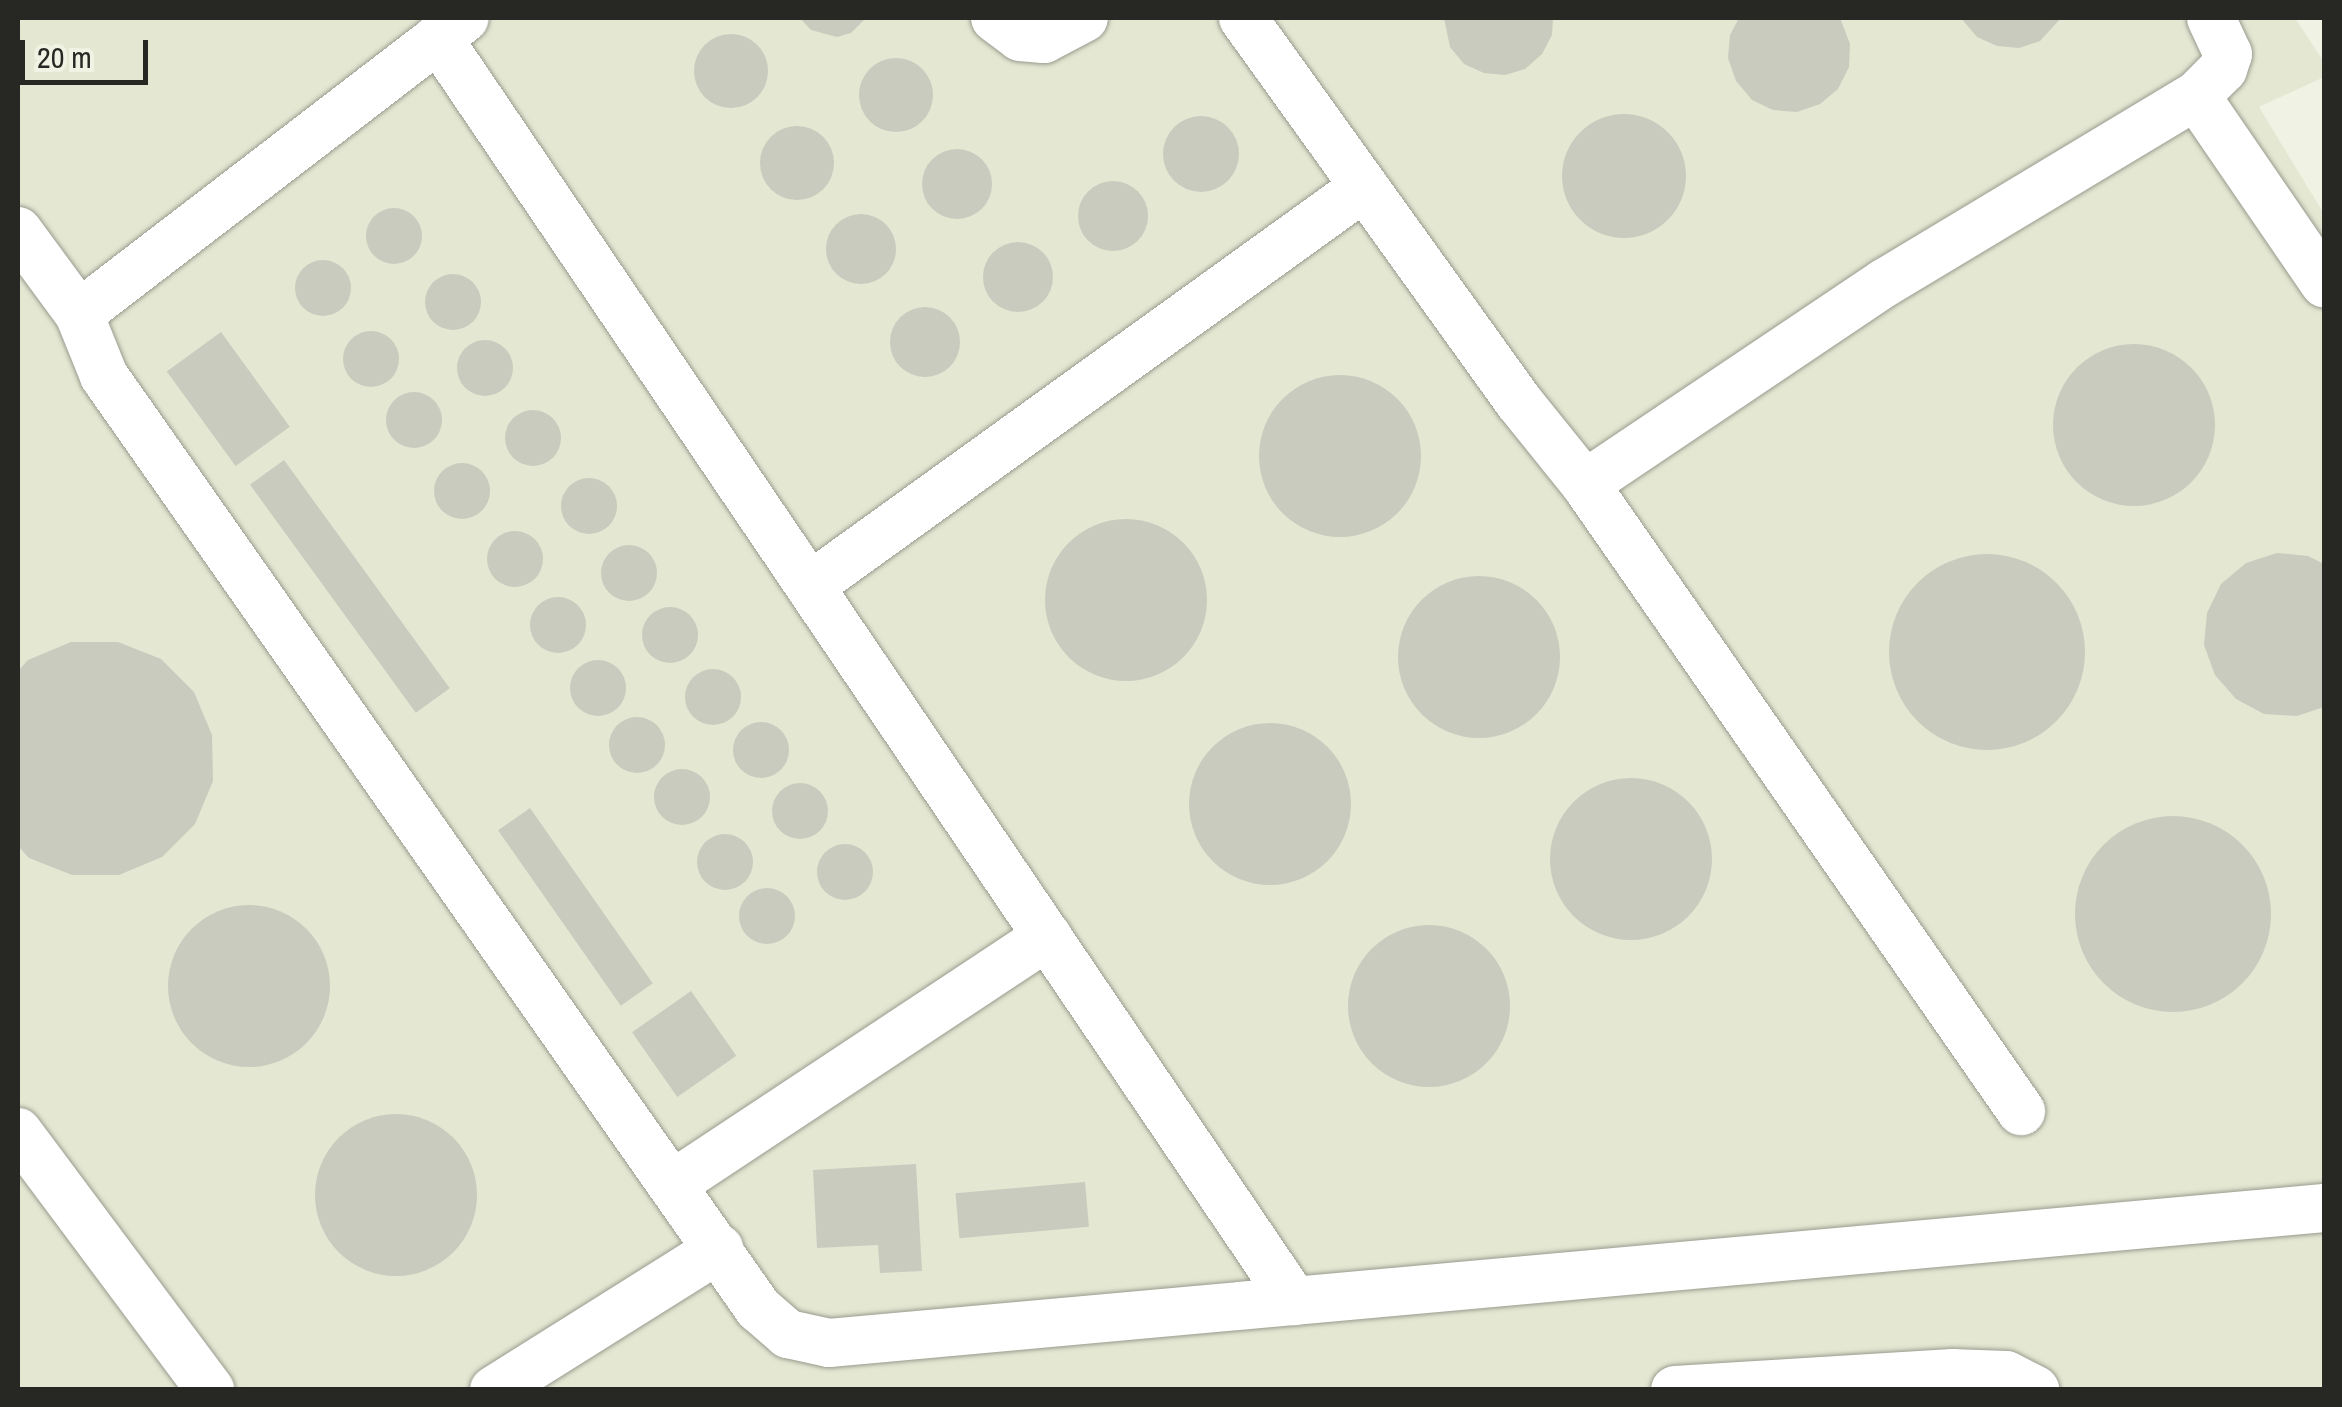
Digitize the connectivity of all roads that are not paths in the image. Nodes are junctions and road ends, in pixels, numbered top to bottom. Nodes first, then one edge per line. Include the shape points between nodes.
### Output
1 (995, 18) edge
2 (1084, 18) edge
3 (1243, 18) edge
4 (2211, 18) edge
5 (452, 28) edge
6 (2196, 96) junction
7 (1364, 187) junction
8 (18, 231) edge
9 (2324, 283) edge
10 (79, 314) junction
11 (1585, 484) junction
12 (810, 586) junction
13 (1047, 936) junction
14 (2021, 1111) dead end
15 (18, 1132) edge
16 (674, 1184) junction
17 (2324, 1208) edge
18 (719, 1249) junction
19 (1294, 1301) junction
20 (210, 1390) edge
21 (494, 1390) edge
22 (1675, 1390) edge
23 (2035, 1390) edge

1 - 2 lane via 1020,38 1044,38
3 - 7 lane
4 - 6 lane via 2228,54 2223,69
5 - 10 lane
5 - 12 lane
6 - 9 lane
6 - 11 lane via 1886,282
7 - 11 lane
7 - 12 lane
8 - 10 lane
10 - 16 lane via 104,376
11 - 14 lane
12 - 13 lane
13 - 16 lane
13 - 19 lane
15 - 20 lane
16 - 18 lane
17 - 19 lane
18 - 19 lane via 758,1308 788,1334 829,1343
18 - 21 lane
22 - 23 lane via 1952,1373 2006,1376

